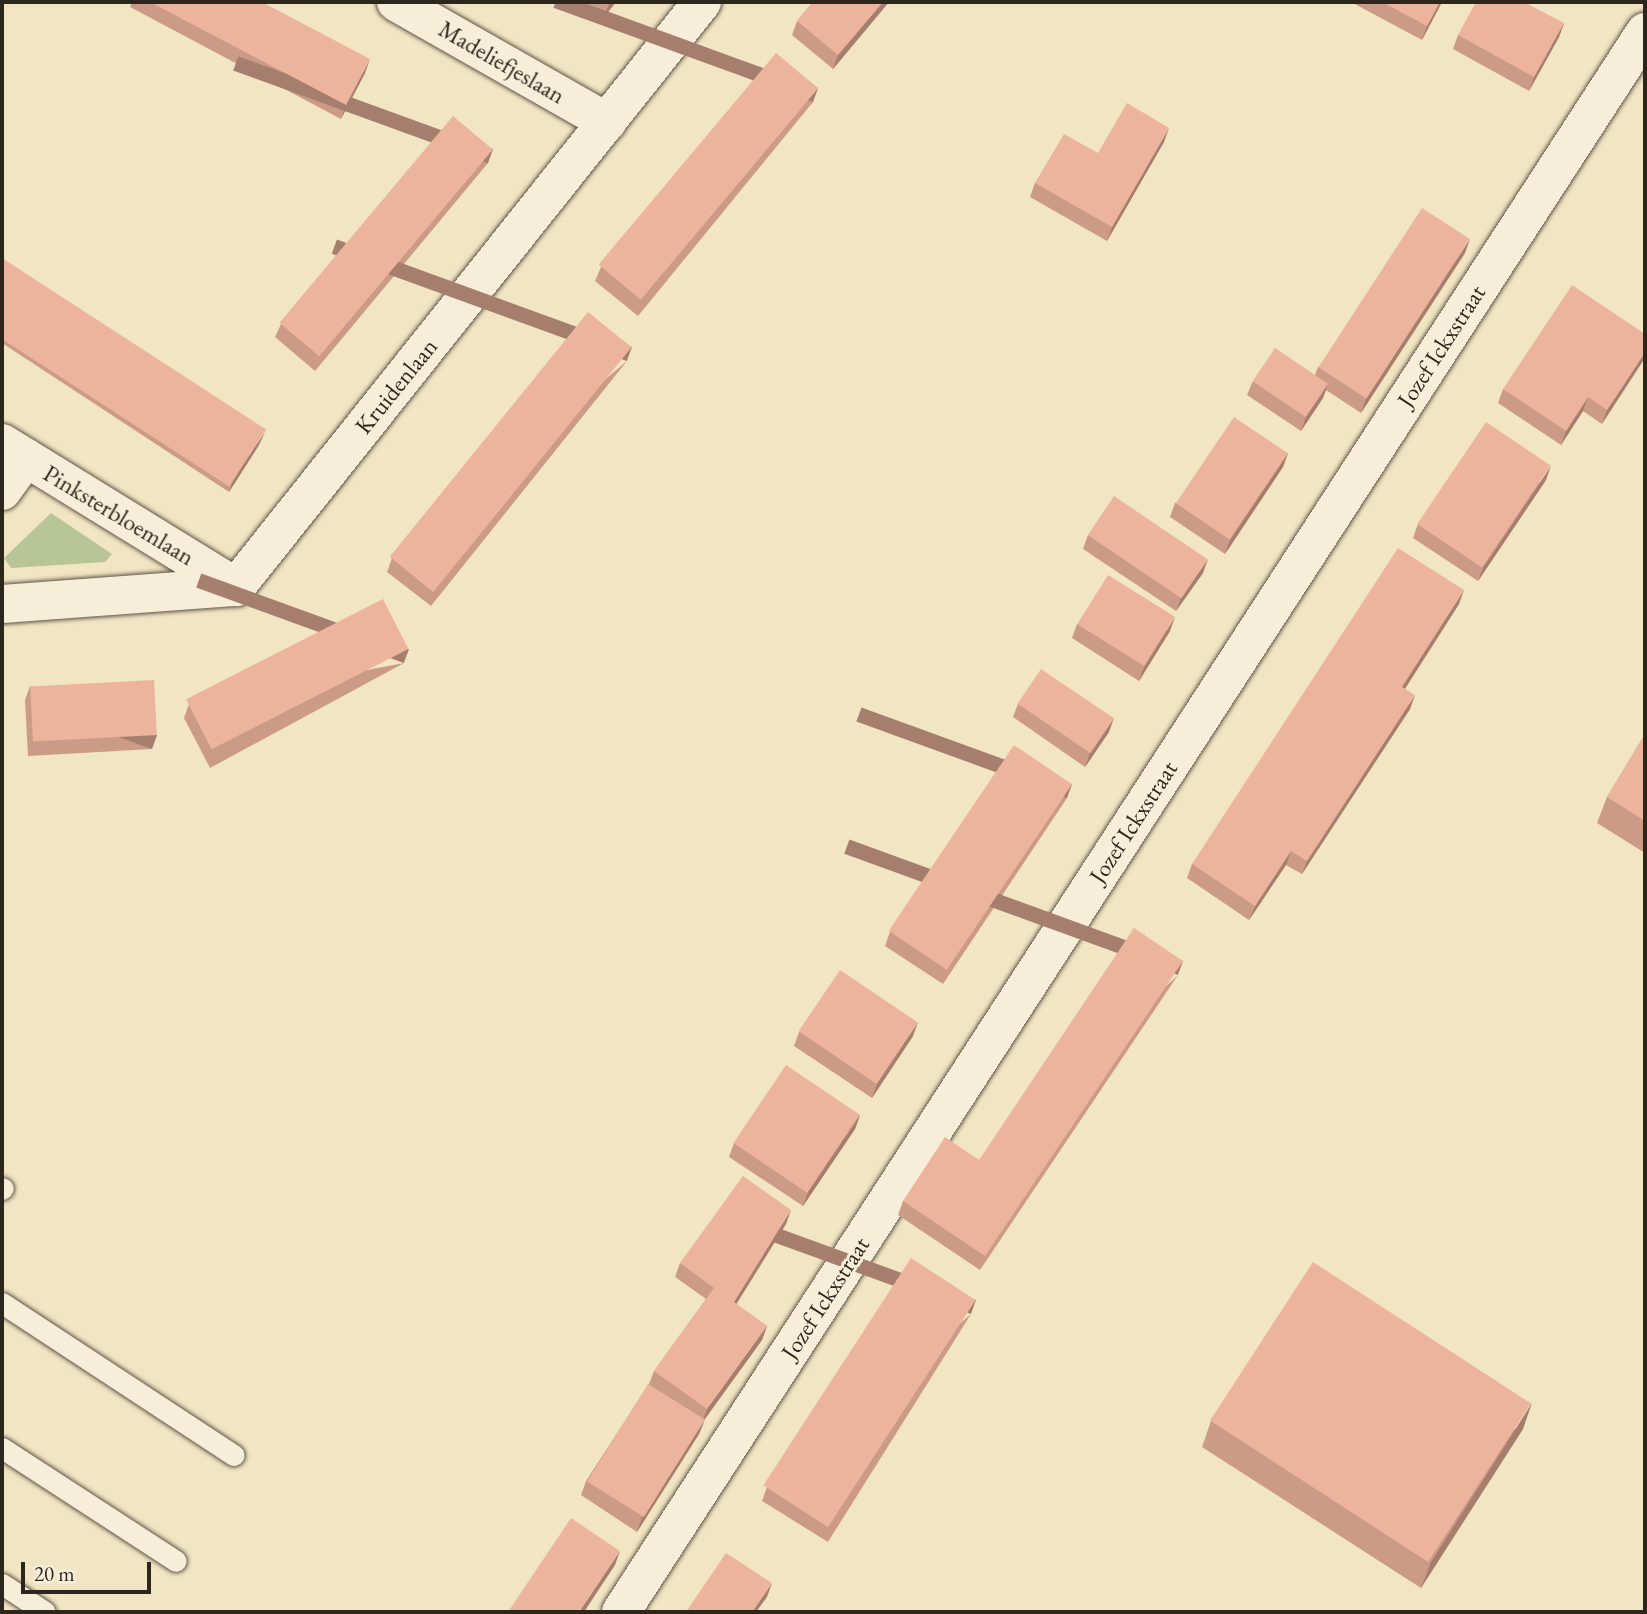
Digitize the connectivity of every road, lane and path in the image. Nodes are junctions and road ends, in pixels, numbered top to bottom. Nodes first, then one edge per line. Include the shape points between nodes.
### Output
1 (396, 2) edge
2 (702, 2) edge
3 (1645, 32) edge
4 (607, 122) junction
5 (14, 450) edge
6 (2, 491) edge
7 (236, 587) junction
8 (2, 604) edge
9 (2, 1303) edge
10 (2, 1448) edge
11 (233, 1455) dead end
12 (176, 1561) dead end
13 (2, 1584) edge
14 (45, 1612) edge
15 (621, 1612) edge

1 - 4 street, Madeliefjeslaan
2 - 4 street, Kruidenlaan
3 - 15 street, Jozef Ickxstraat
4 - 7 street, Kruidenlaan
5 - 6 street
5 - 7 street, Pinksterbloemlaan
7 - 8 street
9 - 11 lane
10 - 12 lane
13 - 14 lane

